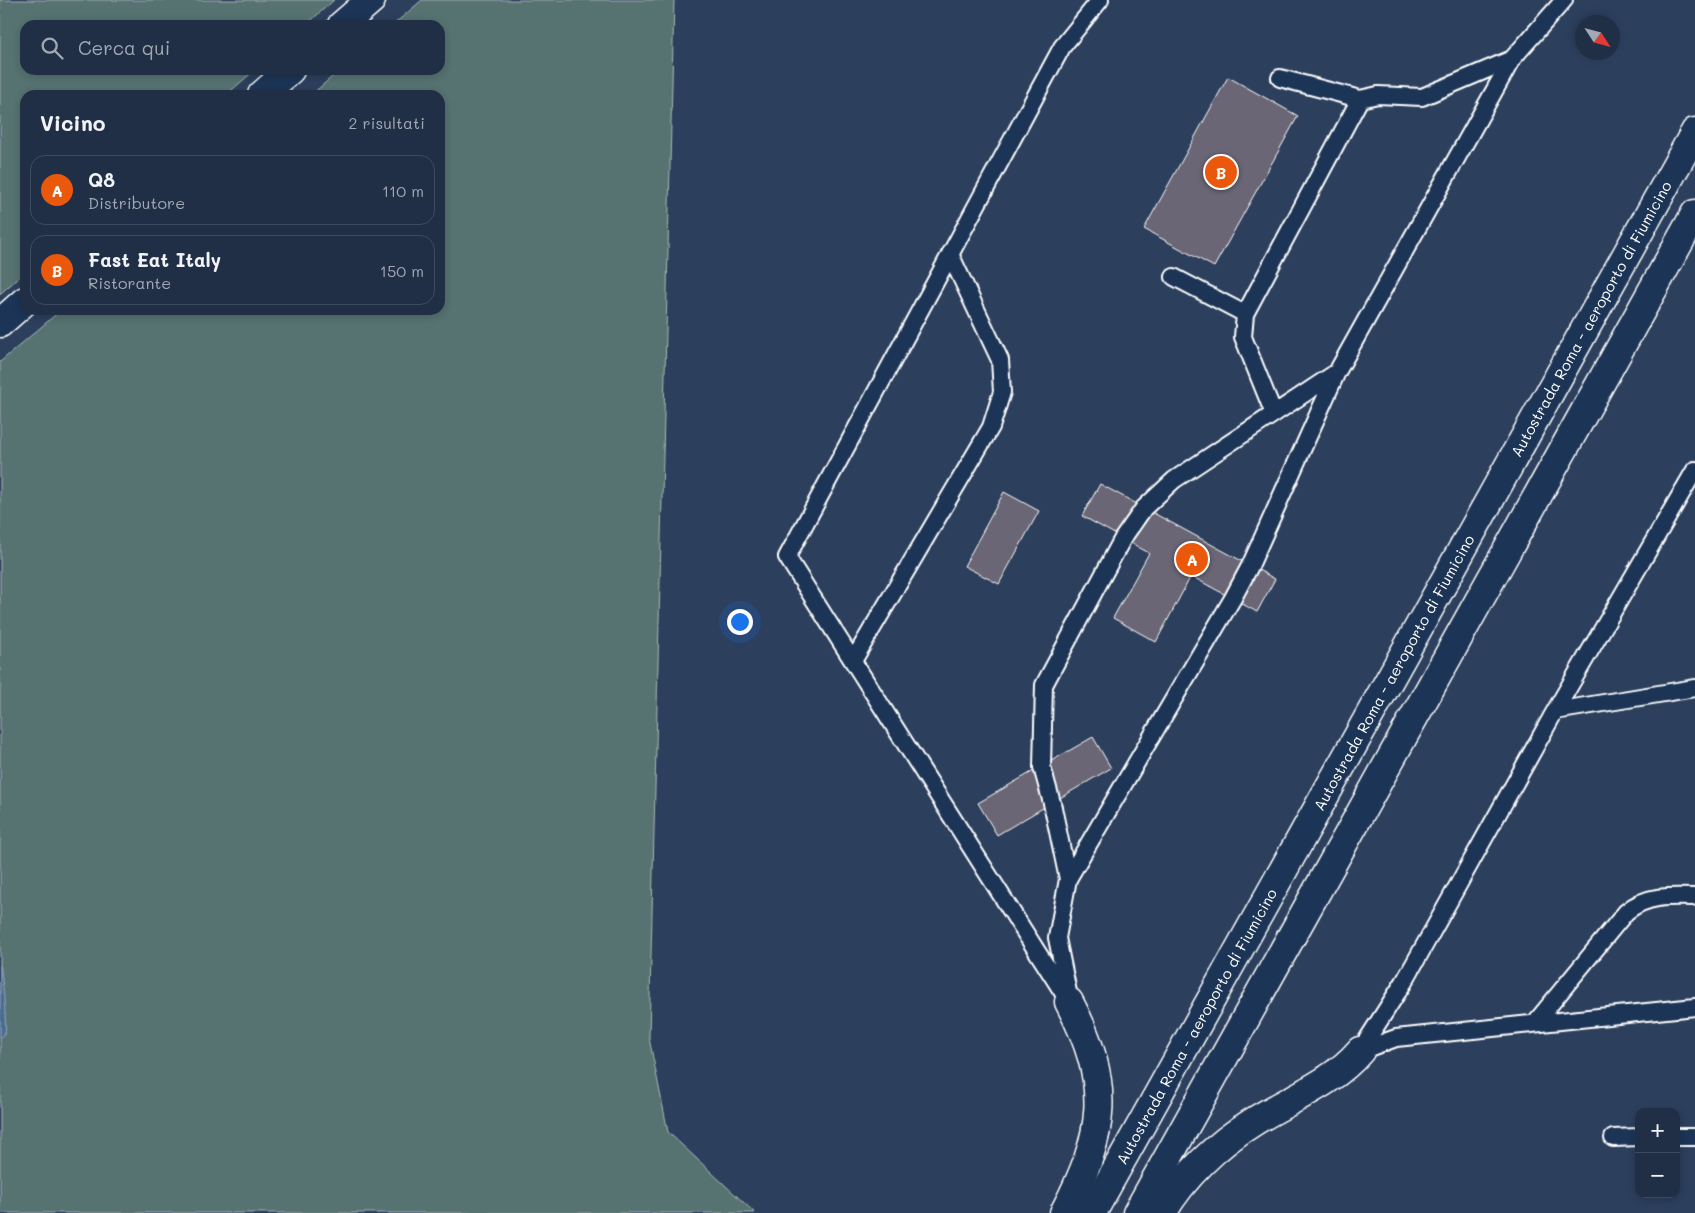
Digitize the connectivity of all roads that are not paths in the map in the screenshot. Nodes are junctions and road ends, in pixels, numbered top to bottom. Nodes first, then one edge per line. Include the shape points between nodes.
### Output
1 (371, 0) edge
2 (1100, 0) edge
3 (1564, 0) edge
4 (348, 20) edge
5 (1512, 60) junction
6 (284, 75) edge
7 (1280, 78) dead end
8 (268, 90) edge
9 (1360, 99) junction
10 (1695, 132) edge
11 (1695, 214) edge
12 (950, 254) junction
13 (1174, 278) dead end
14 (20, 305) edge
15 (1245, 314) junction
16 (0, 323) edge
17 (1337, 372) junction
18 (1274, 414) junction
19 (1695, 470) edge
20 (853, 661) junction
21 (1695, 688) edge
22 (1555, 712) junction
23 (1068, 879) junction
24 (1695, 897) edge
25 (1069, 1002) junction
26 (1695, 1007) edge
27 (1534, 1024) junction
28 (1360, 1051) junction
29 (1680, 1137) edge
30 (1695, 1137) edge
31 (1612, 1138) dead end
32 (1635, 1138) edge
33 (1064, 1213) edge
34 (1092, 1213) edge
35 (1137, 1213) edge
36 (1162, 1213) edge

1 - 4 main road
2 - 12 lane via 1062,47
3 - 5 lane
5 - 9 lane via 1422,97 1378,95
5 - 17 lane
6 - 8 main road
7 - 9 lane
9 - 15 lane
10 - 34 main road, Autostrada Roma - aeroporto di Fiumicino
11 - 35 main road
12 - 20 lane via 1000,360 1002,392 991,427
12 - 20 lane via 787,557
13 - 15 lane
14 - 16 main road
15 - 18 lane via 1243,337
17 - 18 lane
17 - 23 lane via 1238,590
18 - 23 lane via 1174,480 1144,508 1123,538 1044,685 1042,767
19 - 22 lane
20 - 25 lane
21 - 22 lane
22 - 28 lane via 1404,982
23 - 25 lane via 1057,938
24 - 27 lane via 1661,896 1634,905
25 - 33 main road via 1086,1034 1097,1073 1098,1126 1085,1169
26 - 27 lane
27 - 28 lane via 1396,1038
28 - 36 main road via 1348,1065 1324,1082 1252,1122 1213,1152 1172,1196
29 - 30 lane
31 - 32 lane

